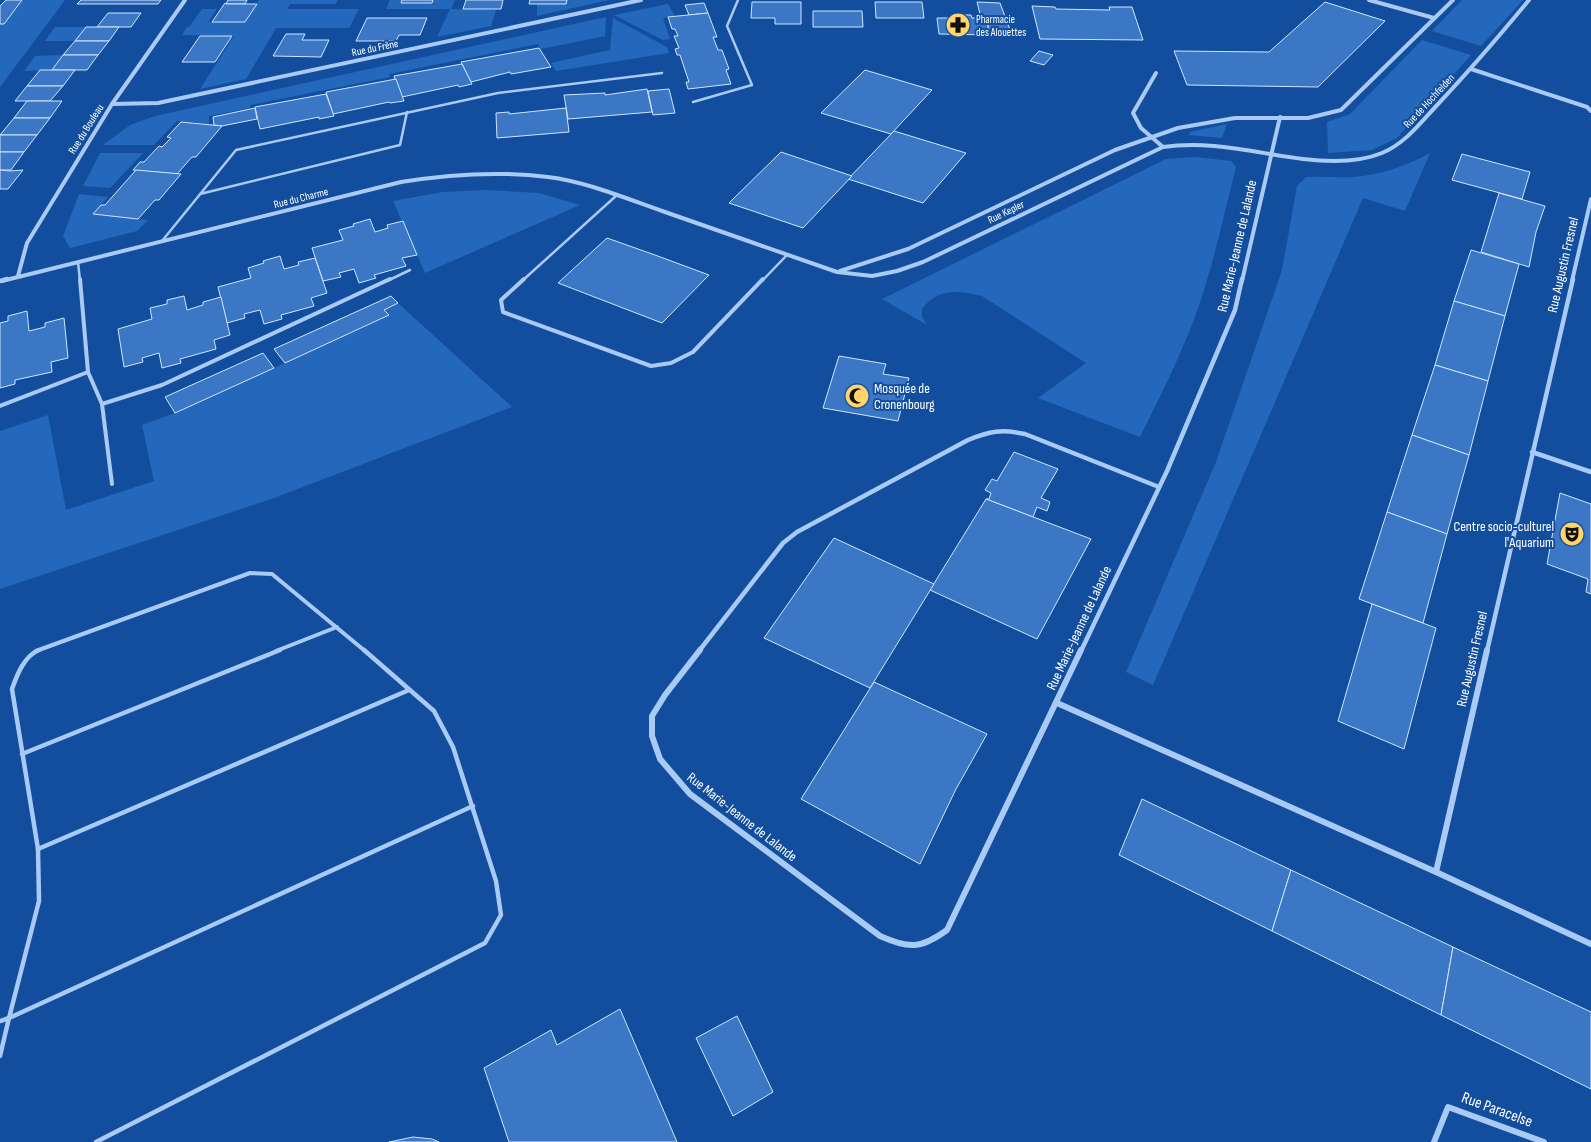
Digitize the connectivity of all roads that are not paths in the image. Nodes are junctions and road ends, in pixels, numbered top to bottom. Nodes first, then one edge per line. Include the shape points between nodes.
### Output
1 (185, 0) edge
2 (641, 0) edge
3 (738, 0) edge
4 (1369, 0) edge
5 (1453, 0) edge
6 (1529, 0) edge
7 (1434, 18) junction
8 (1470, 69) junction
9 (662, 73) dead end
10 (1156, 73) dead end
11 (693, 102) dead end
12 (112, 104) junction
13 (1591, 111) edge
14 (407, 112) junction
15 (1280, 117) junction
16 (1150, 138) junction
17 (1163, 147) junction
18 (1271, 153) junction
19 (609, 192) joint
20 (200, 194) junction
21 (617, 195) junction
22 (1591, 199) edge
23 (162, 241) junction
24 (787, 255) junction
25 (78, 262) junction
26 (410, 270) dead end
27 (837, 272) junction
28 (18, 276) junction
29 (0, 281) edge
30 (88, 372) junction
31 (102, 404) junction
32 (0, 406) edge
33 (1532, 452) junction
34 (1591, 472) edge
35 (112, 484) dead end
36 (1159, 487) junction
37 (337, 627) junction
38 (410, 690) junction
39 (1056, 703) junction
40 (22, 754) junction
41 (473, 806) junction
42 (38, 849) junction
43 (1436, 872) junction
44 (1591, 944) edge
45 (9, 1018) junction
46 (0, 1021) edge
47 (0, 1056) edge
48 (96, 1142) edge
49 (1434, 1142) edge
50 (1544, 1142) edge

1 - 12 street, Rue du Bouleau
2 - 12 street, Rue du Frêne via 158,103
3 - 11 lane via 727,26 752,85
4 - 7 street
5 - 7 street
6 - 8 street, Rue de Hochfelden
7 - 15 street via 1341,110 1308,118
8 - 13 street
8 - 18 street, Rue de Hochfelden via 1404,141 1380,154 1358,159 1305,159
9 - 14 lane via 498,93
10 - 16 street via 1134,112 1134,120
12 - 28 street, Rue du Bouleau via 27,243
14 - 20 lane via 236,150
14 - 20 lane via 400,145
15 - 16 street via 1215,120
15 - 18 street, Rue Marie-Jeanne de Lalande
16 - 17 street
16 - 27 street, Rue Kepler via 1115,150 908,249
17 - 18 street, Rue de Hochfelden via 1204,142
17 - 27 street, Rue Kepler via 924,262 872,276
18 - 36 street, Rue Marie-Jeanne de Lalande via 1235,310
19 - 21 street, Rue Kepler
19 - 23 street, Rue du Charme via 573,182 518,174 438,176 401,182
20 - 23 lane
21 - 24 street, Rue Kepler
21 - 24 lane via 501,300 502,312 651,366 671,363 693,352
22 - 33 street, Rue Augustin Fresnel
23 - 25 street, Rue du Charme
24 - 27 street, Rue Kepler
25 - 28 street, Rue du Charme
25 - 30 lane
26 - 31 lane via 162,385
28 - 29 street, Rue du Charme
30 - 31 lane
30 - 32 lane
31 - 35 lane
33 - 34 street
33 - 43 street, Rue Augustin Fresnel
36 - 39 street, Rue Marie-Jeanne de Lalande
36 - 39 street, Rue Marie-Jeanne de Lalande via 1025,434 1006,430 988,432 945,450 797,532 783,543 666,695 652,716 652,736 660,758 690,794 880,936 900,945 919,946 947,930
37 - 38 lane
37 - 40 lane
37 - 40 lane via 272,574 250,573 34,652 20,669 12,689
38 - 41 lane via 434,711 453,747
38 - 42 lane
39 - 43 street
40 - 42 lane
41 - 45 lane
41 - 48 lane via 496,881 501,915 485,943
42 - 45 lane via 39,901
43 - 44 street
45 - 46 lane
45 - 47 lane
49 - 50 street, Rue Paracelse via 1448,1107

